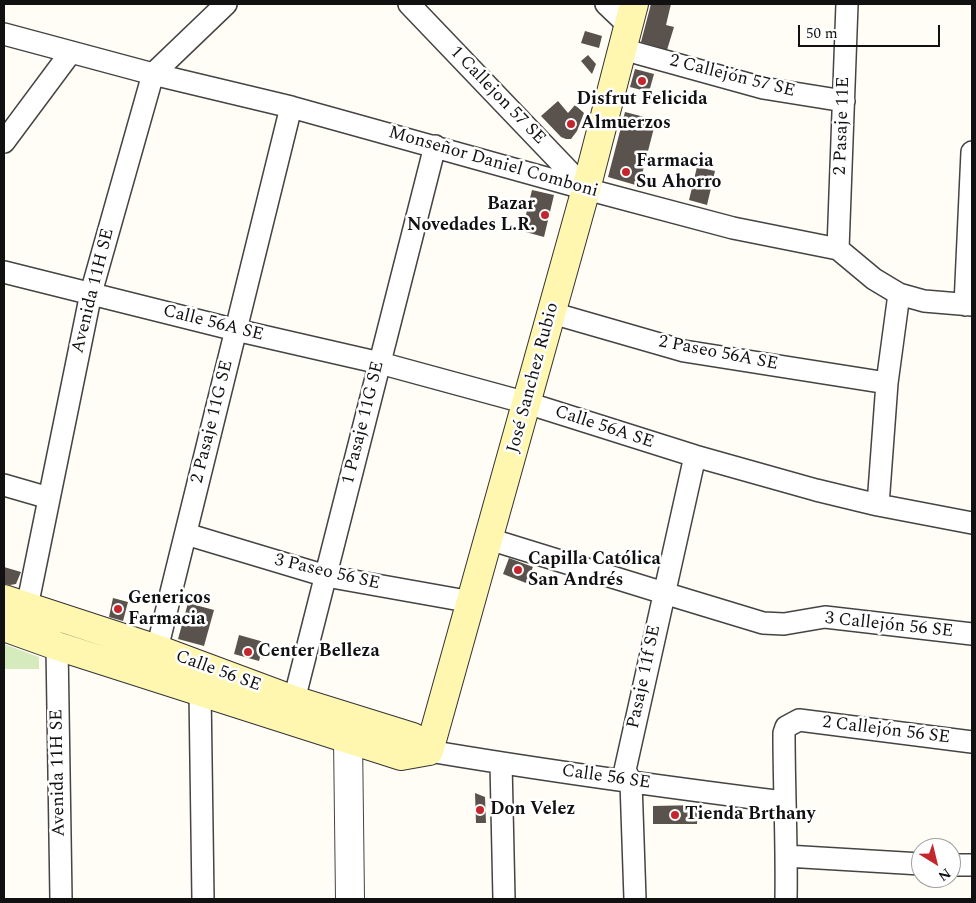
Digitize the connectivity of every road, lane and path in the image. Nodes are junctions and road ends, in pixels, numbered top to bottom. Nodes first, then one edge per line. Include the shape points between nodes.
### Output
1 (409, 4) edge
2 (606, 4) edge
3 (847, 4) edge
4 (223, 5) edge
5 (628, 26) edge
6 (4, 34) edge
7 (70, 52) junction
8 (153, 74) junction
9 (844, 101) junction
10 (291, 107) junction
11 (4, 142) edge
12 (434, 146) junction
13 (972, 152) edge
14 (586, 189) junction
15 (838, 249) junction
16 (4, 272) edge
17 (90, 293) junction
18 (899, 294) junction
19 (969, 305) edge
20 (552, 313) junction
21 (236, 330) junction
22 (380, 363) junction
23 (887, 383) junction
24 (527, 403) junction
25 (695, 456) junction
26 (4, 485) edge
27 (49, 498) junction
28 (878, 505) junction
29 (972, 523) edge
30 (186, 534) junction
31 (489, 539) junction
32 (326, 576) junction
33 (664, 594) junction
34 (472, 602) junction
35 (16, 603) edge
36 (4, 627) edge
37 (972, 634) edge
38 (57, 646) junction
39 (157, 649) junction
40 (200, 691) junction
41 (294, 700) junction
42 (348, 739) junction
43 (972, 742) edge
44 (430, 751) junction
45 (501, 763) junction
46 (631, 782) junction
47 (784, 802) junction
48 (786, 856) junction
49 (911, 863) edge
50 (62, 899) edge
51 (203, 899) edge
52 (350, 899) edge
53 (504, 899) edge
54 (635, 899) edge
55 (786, 899) edge

1 - 14 street, 1 Callejon 57 SE
2 - 5 street, 2 Callejón 57 SE
3 - 9 street, 2 Pasaje 11E
4 - 8 street
5 - 9 street, 2 Callejón 57 SE via 763,88
5 - 14 main road, José Sanchez Rubio
6 - 7 street, Monseñor Daniel Comboni
7 - 8 street, Monseñor Daniel Comboni
7 - 11 street
8 - 10 street, Monseñor Daniel Comboni
8 - 17 street, Avenida 11H SE
9 - 15 street, 2 Pasaje 11E
10 - 12 street, Monseñor Daniel Comboni
10 - 21 street, 2 Pasaje 11G SE
12 - 14 street, Monseñor Daniel Comboni
12 - 22 street, 1 Pasaje 11G SE
13 - 19 street
14 - 15 street, Monseñor Daniel Comboni via 733,228
14 - 20 main road, José Sanchez Rubio
15 - 18 street, Monseñor Daniel Comboni via 874,279
16 - 17 street, Calle 56A SE
17 - 21 street, Calle 56A SE
17 - 27 street, Avenida 11H SE
18 - 19 street, Monseñor Daniel Comboni via 924,301
18 - 23 street
20 - 23 street, 2 Paseo 56A SE via 684,351
20 - 24 main road, José Sanchez Rubio
21 - 22 street, Calle 56A SE
21 - 30 street, 2 Pasaje 11G SE
22 - 24 street, Calle 56A SE
22 - 32 street, 1 Pasaje 11G SE
23 - 28 street
24 - 25 street, Calle 56A SE
24 - 31 main road, José Sanchez Rubio
25 - 28 street, Calle 56A SE
25 - 33 street, Pasaje 11f SE
26 - 27 street
27 - 35 street, Avenida 11H SE
28 - 29 street, Calle 56A SE
30 - 32 street, 3 Paseo 56 SE
30 - 39 street, 2 Pasaje 11G SE
31 - 33 street, 3 Callejón 56 SE
31 - 34 main road, José Sanchez Rubio
32 - 34 street, 3 Paseo 56 SE
32 - 41 street, 1 Pasaje 11G SE
33 - 37 street, 3 Callejón 56 SE via 763,623 784,624 825,617
33 - 46 street, Pasaje 11f SE via 625,770
34 - 44 main road, José Sanchez Rubio
35 - 39 main road, Calle 56 SE
36 - 38 main road, Calle 56 SE
38 - 40 main road, Calle 56 SE
38 - 50 street, Avenida 11H SE
39 - 41 main road, Calle 56 SE
40 - 42 main road, Calle 56 SE
40 - 51 street
41 - 44 main road, Calle 56 SE via 413,737
42 - 44 main road, Calle 56 SE via 402,756
42 - 52 street
43 - 47 street, 2 Callejón 56 SE via 799,720 786,727 784,733
44 - 45 street, Calle 56 SE
45 - 46 street, Calle 56 SE
45 - 53 street
46 - 47 street, Calle 56 SE
46 - 54 street, Pasaje 11f SE
47 - 48 street
48 - 49 street
48 - 55 street

